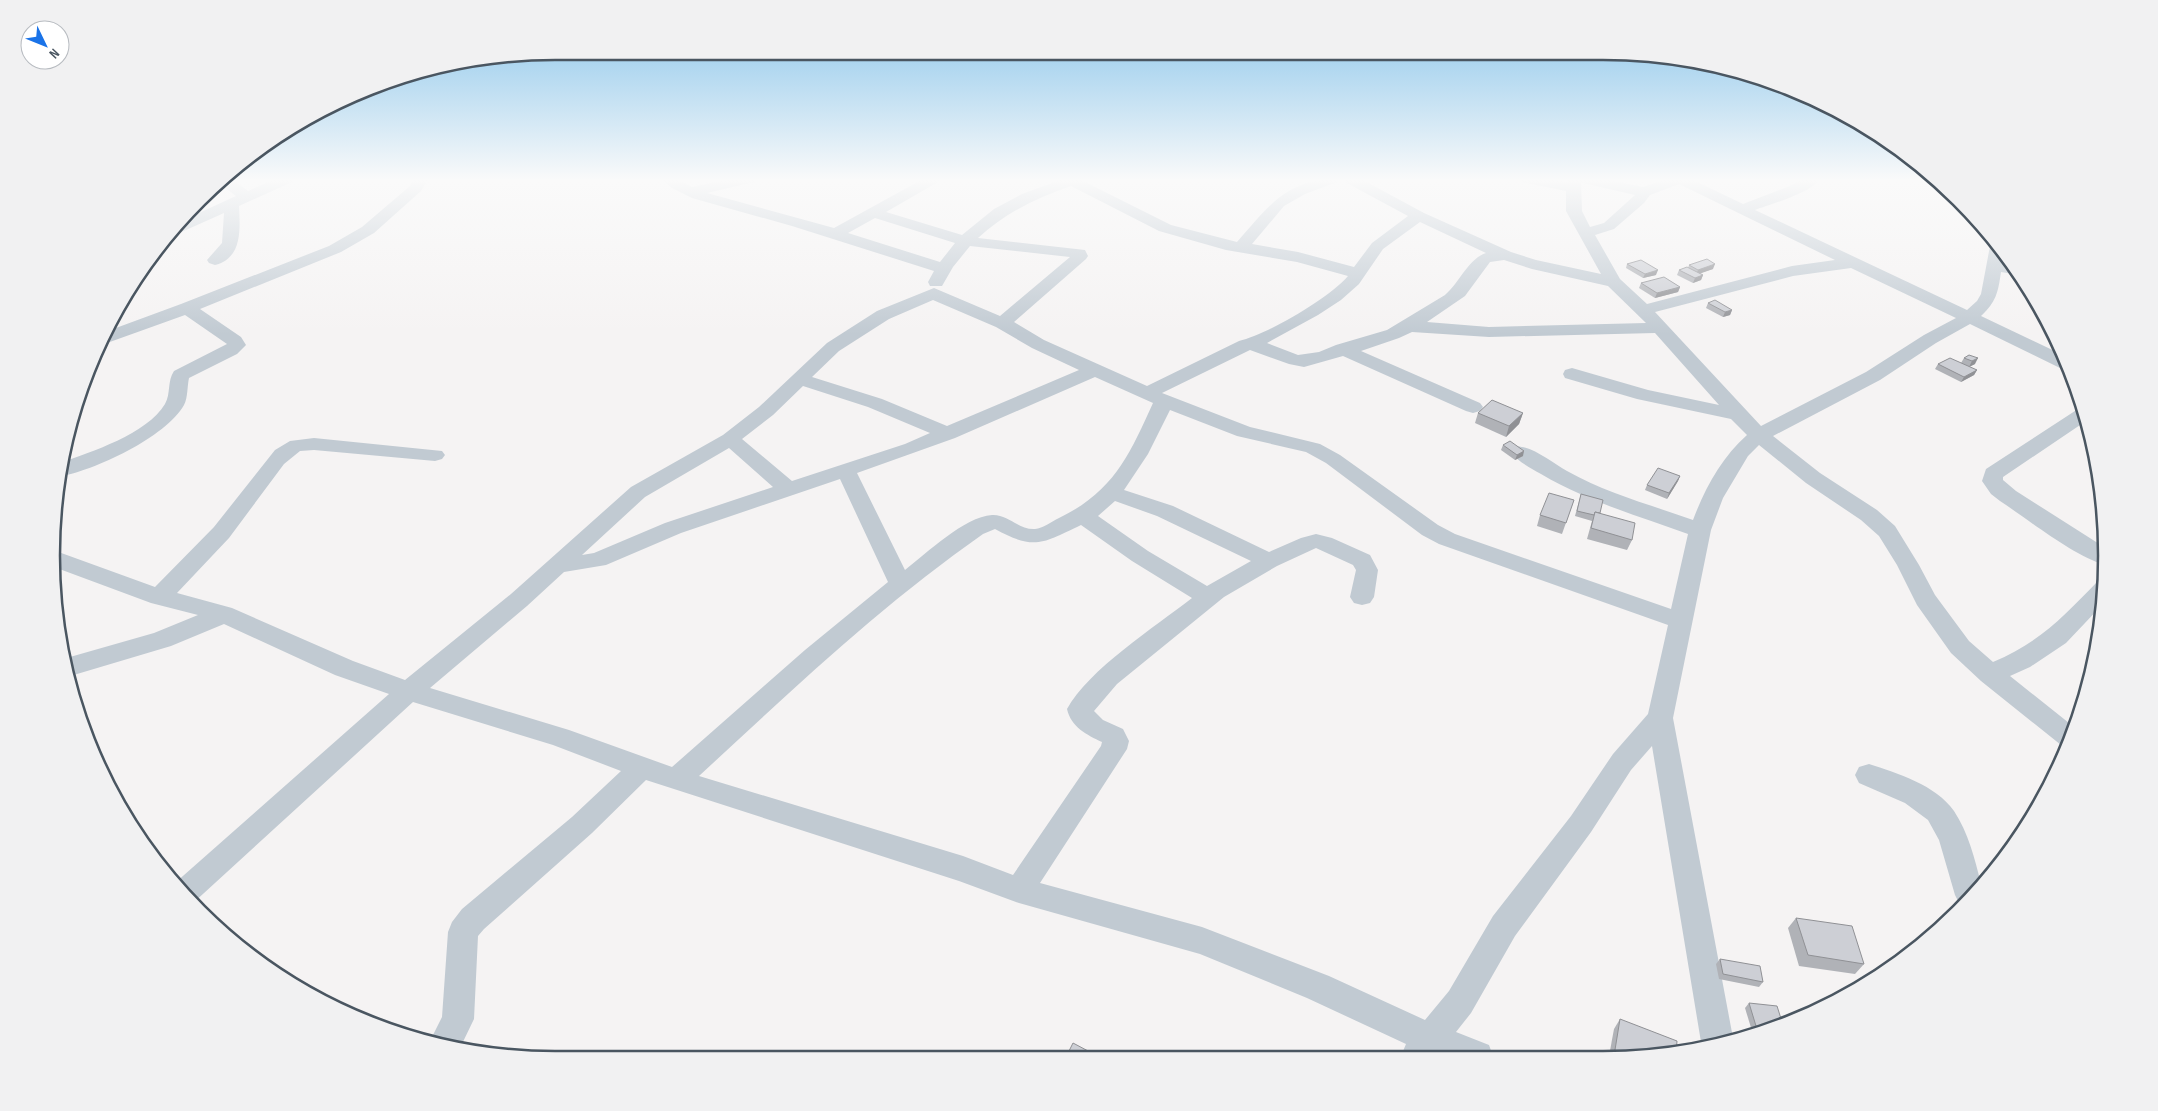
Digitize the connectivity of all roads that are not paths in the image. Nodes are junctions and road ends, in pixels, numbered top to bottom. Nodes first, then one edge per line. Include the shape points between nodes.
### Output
1 (232, 231) edge
2 (367, 231) edge
3 (824, 231) edge
4 (841, 231) edge
5 (932, 231) edge
6 (975, 231) edge
7 (1174, 231) edge
8 (1255, 231) edge
9 (1398, 231) edge
10 (1452, 231) edge
11 (1593, 231) edge
12 (1784, 231) edge
13 (1585, 232) joint
14 (835, 234) junction
15 (965, 241) junction
16 (1240, 248) junction
17 (1505, 255) junction
18 (1997, 255) edge
19 (216, 260) dead end
20 (1851, 263) junction
21 (1995, 266) junction
22 (942, 268) junction
23 (2006, 269) edge
24 (1357, 273) junction
25 (1614, 282) junction
26 (934, 293) junction
27 (187, 308) junction
28 (1644, 310) junction
29 (1970, 317) junction
30 (1002, 323) junction
31 (1409, 326) junction
32 (1660, 328) junction
33 (111, 335) edge
34 (1252, 344) junction
35 (1342, 349) junction
36 (2057, 359) edge
37 (1094, 370) junction
38 (1572, 374) dead end
39 (799, 379) junction
40 (1155, 398) junction
41 (1473, 407) dead end
42 (1738, 415) junction
43 (2078, 418) edge
44 (948, 434) junction
45 (1759, 435) junction
46 (730, 439) junction
47 (1520, 451) edge
48 (434, 455) dead end
49 (68, 468) edge
50 (846, 472) junction
51 (788, 489) junction
52 (1111, 493) junction
53 (1082, 516) junction
54 (1700, 530) junction
55 (2098, 553) edge
56 (60, 561) edge
57 (1269, 561) junction
58 (558, 565) junction
59 (901, 585) junction
60 (159, 597) junction
61 (1208, 597) junction
62 (1362, 597) dead end
63 (2096, 597) edge
64 (224, 614) junction
65 (1682, 620) junction
66 (73, 666) edge
67 (1990, 674) junction
68 (409, 691) junction
69 (1660, 718) junction
70 (2065, 734) edge
71 (642, 767) junction
72 (1869, 775) dead end
73 (676, 780) junction
74 (189, 889) edge
75 (1968, 889) edge
76 (1019, 890) junction
77 (1716, 1037) edge
78 (448, 1039) edge
79 (1425, 1048) edge
80 (1444, 1051) edge

1 - 19 street via 232,243
2 - 27 street via 348,243
3 - 14 street
4 - 14 street
5 - 15 street
6 - 15 street
7 - 16 street
8 - 16 street
9 - 24 street via 1382,242
10 - 17 street
11 - 13 street
12 - 20 street
13 - 25 street
14 - 22 street
15 - 22 street
15 - 30 street via 1080,254 1054,281
16 - 24 street via 1298,257
17 - 25 street
17 - 31 street via 1484,259 1451,299
18 - 21 street
20 - 28 street via 1783,273
20 - 29 street
21 - 23 street
21 - 29 street via 1986,303
22 - 26 street via 934,284
24 - 34 street via 1347,287 1329,300
25 - 28 street
26 - 30 street
26 - 39 street via 883,315 853,334 833,347
27 - 33 street
27 - 49 street via 237,345 181,375 175,404 165,417 140,436
28 - 32 street
29 - 36 street
29 - 45 street via 1873,376
30 - 37 street
31 - 32 street via 1489,332
31 - 35 street
32 - 42 street
34 - 35 street via 1304,361
34 - 40 street via 1229,352
35 - 41 street
37 - 40 street
37 - 44 street
38 - 42 street via 1644,395
39 - 44 street via 878,403
39 - 46 street
40 - 52 street via 1144,443
40 - 65 street via 1244,432 1313,448 1447,539
42 - 45 street
43 - 55 street via 1993,474 1992,481 2008,496
44 - 50 street
45 - 54 street via 1740,452 1728,471 1712,498
45 - 67 street via 1813,478 1869,515 1886,531 1925,599 1960,647
46 - 51 street
46 - 58 street via 638,492
47 - 54 street via 1566,480
48 - 60 street via 301,443 292,446 280,455 239,511 190,568
50 - 51 street
50 - 59 street
51 - 58 street via 673,528 598,560
52 - 53 street
52 - 57 street via 1164,511
53 - 59 street via 1049,533 1032,537 1020,534 1003,523 988,522
53 - 61 street
54 - 65 street
56 - 60 street
57 - 61 street
57 - 62 street via 1308,543 1324,543 1366,564 1368,570
58 - 68 street
59 - 73 street via 859,618
60 - 64 street
61 - 76 street via 1108,677 1080,709 1080,714 1094,727 1114,736 1114,749
63 - 67 street via 2057,637 2021,661
64 - 66 street via 162,640
64 - 68 street via 344,668
65 - 69 street
67 - 70 street
68 - 71 street via 560,736
68 - 74 street
69 - 77 street
69 - 79 street via 1622,762 1581,824 1504,926 1460,1002
71 - 73 street
71 - 78 street via 582,825 473,919 464,932 458,1019
72 - 75 street via 1925,801 1939,813 1951,834
73 - 76 street via 964,869
76 - 79 street via 1202,941 1318,987
79 - 80 street

